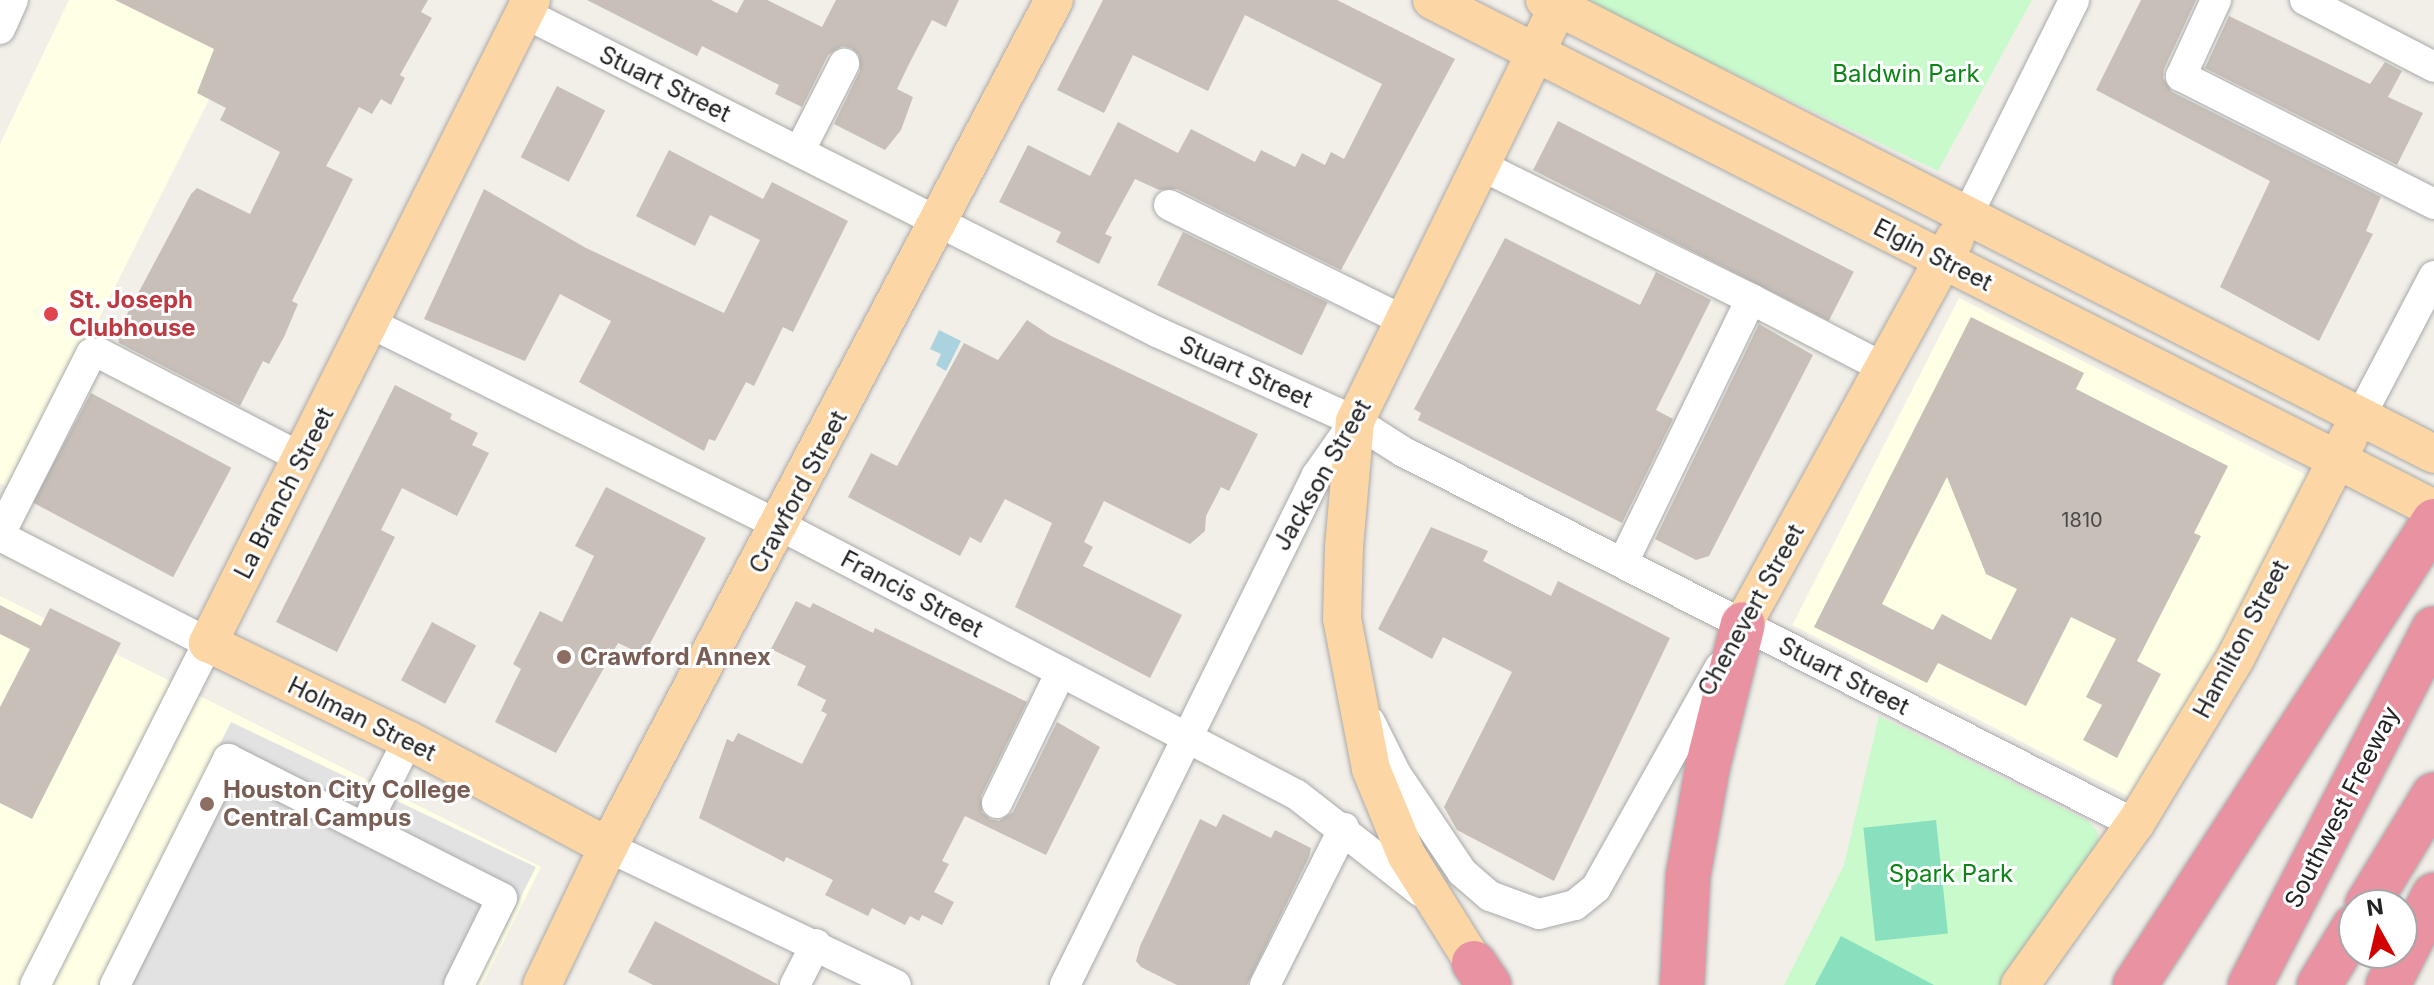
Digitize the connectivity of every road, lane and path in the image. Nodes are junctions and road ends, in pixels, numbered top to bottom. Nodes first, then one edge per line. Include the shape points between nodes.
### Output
1 (13, 0) edge
2 (1054, 0) edge
3 (1432, 0) edge
4 (2074, 0) edge
5 (2216, 0) edge
6 (2305, 0) edge
7 (1551, 3) edge
8 (527, 7) edge
9 (0, 29) edge
10 (1535, 52) junction
11 (844, 64) dead end
12 (2434, 67) edge
13 (800, 150) junction
14 (1480, 165) junction
15 (2434, 204) edge
16 (1169, 205) dead end
17 (1968, 214) junction
18 (939, 219) junction
19 (1943, 260) junction
20 (2434, 276) edge
21 (1751, 299) junction
22 (1405, 321) junction
23 (370, 323) junction
24 (1884, 368) junction
25 (2361, 415) junction
26 (1355, 421) junction
27 (2434, 454) edge
28 (302, 458) junction
29 (2335, 458) junction
30 (2434, 509) edge
31 (2434, 521) edge
32 (781, 526) junction
33 (0, 535) edge
34 (1623, 563) junction
35 (1743, 624) junction
36 (2434, 629) edge
37 (208, 643) junction
38 (1061, 672) junction
39 (1351, 685) junction
40 (408, 740) junction
41 (1190, 740) junction
42 (2434, 795) edge
43 (997, 803) dead end
44 (2135, 824) junction
45 (364, 828) junction
46 (1344, 828) junction
47 (608, 847) junction
48 (2377, 889) edge
49 (2434, 895) edge
50 (1432, 901) junction
51 (816, 944) junction
52 (2338, 954) edge
53 (1481, 978) edge
54 (35, 985) edge
55 (115, 985) edge
56 (459, 985) edge
57 (542, 985) edge
58 (795, 985) edge
59 (896, 985) edge
60 (1065, 985) edge
61 (1265, 985) edge
62 (1682, 985) edge
63 (2020, 985) edge
64 (2135, 985) edge
65 (2250, 985) edge
66 (2319, 985) edge
67 (2388, 985) edge

1 - 9 street
2 - 18 main road, Crawford Street
3 - 10 main road, Elgin Street
4 - 17 street, Chenevert Street
5 - 15 street via 2181,76
6 - 12 street
7 - 10 main road, Jackson Street
7 - 17 main road
8 - 13 street, Stuart Street
8 - 23 main road, La Branch Street
10 - 14 main road, Jackson Street
10 - 19 main road, Elgin Street
11 - 13 street
13 - 18 street, Stuart Street
14 - 21 street
14 - 22 main road, Jackson Street
16 - 22 street
17 - 19 main road, Chenevert Street
17 - 25 main road
18 - 26 street, Stuart Street via 1157,332
18 - 32 main road, Crawford Street
19 - 24 main road, Chenevert Street
19 - 29 main road, Elgin Street
20 - 25 street, Hamilton Street
21 - 24 street
21 - 34 street
22 - 26 main road, Jackson Street
23 - 28 main road, La Branch Street
23 - 32 street, Francis Street
24 - 35 main road, Chenevert Street
25 - 27 main road
25 - 29 main road, Hamilton Street
26 - 34 street, Stuart Street
26 - 39 main road via 1342,619
26 - 41 street, Jackson Street via 1317,475 1203,698
28 - 33 street via 101,354 91,354
28 - 37 main road, La Branch Street
29 - 30 main road, Elgin Street
29 - 44 main road, Hamilton Street via 2235,659
31 - 64 highway
32 - 38 street, Francis Street
32 - 47 main road, Crawford Street
33 - 37 street, Holman Street
34 - 35 street, Stuart Street
35 - 39 street, Chenevert Street via 1596,888 1575,905 1539,914 1490,896 1462,872 1396,774
35 - 44 street, Stuart Street
35 - 62 highway via 1708,765 1688,876
36 - 65 highway, Southwest Freeway
37 - 40 main road, Holman Street
37 - 54 street, La Branch Street
38 - 41 street, Francis Street
38 - 43 street
39 - 50 main road via 1371,769
40 - 45 street
40 - 47 main road, Holman Street
41 - 46 street, Francis Street via 1297,795
41 - 60 street, Jackson Street
42 - 48 highway
44 - 63 main road, Hamilton Street
45 - 55 street via 228,759
45 - 56 street via 502,898
46 - 50 street, Francis Street
46 - 61 street
47 - 51 street, Holman Street
47 - 57 main road, Crawford Street
49 - 67 highway
50 - 53 main road
51 - 58 street
51 - 59 street, Holman Street
52 - 66 highway

